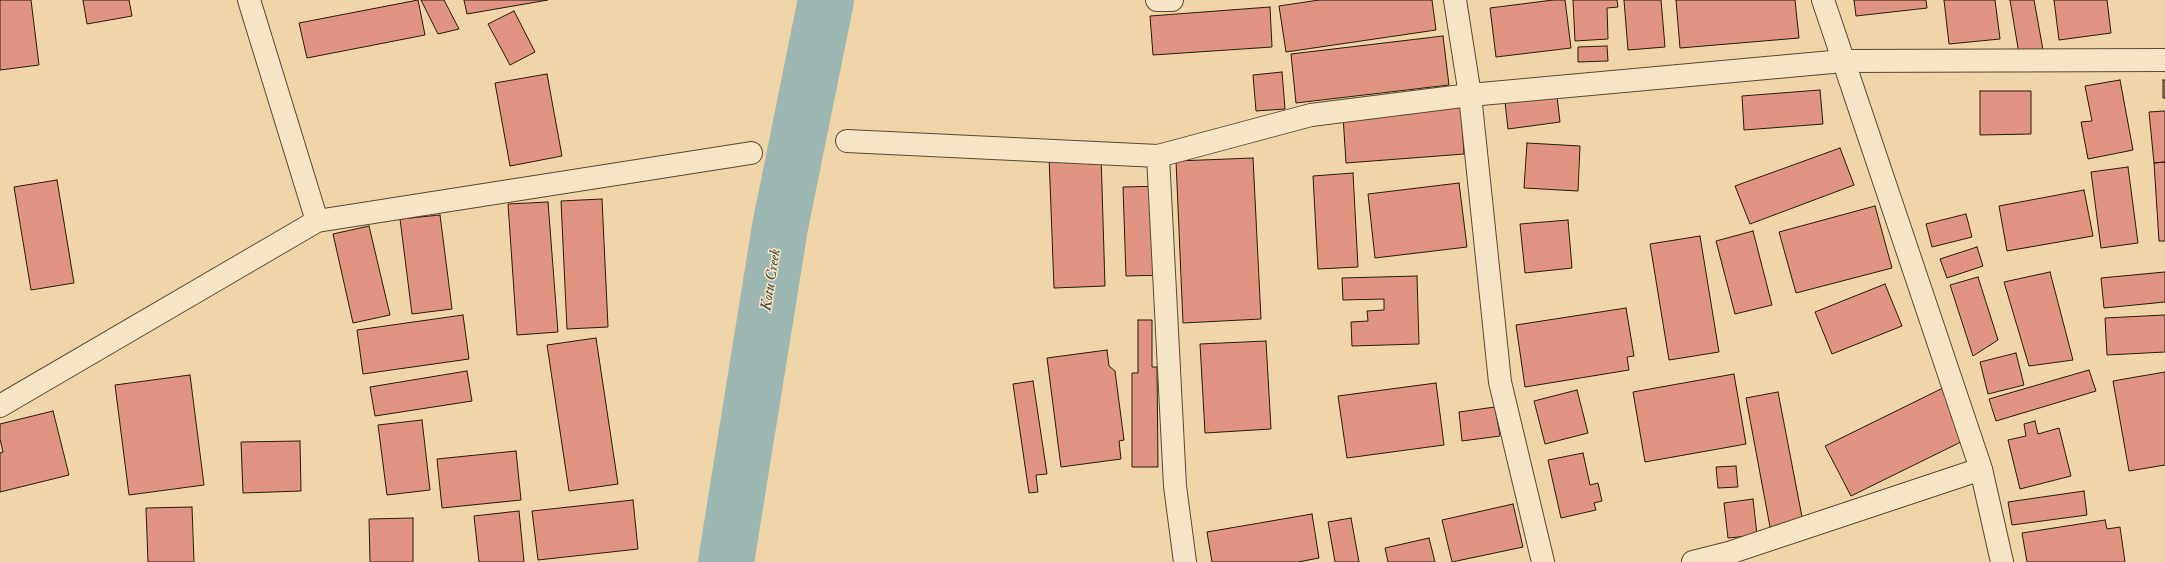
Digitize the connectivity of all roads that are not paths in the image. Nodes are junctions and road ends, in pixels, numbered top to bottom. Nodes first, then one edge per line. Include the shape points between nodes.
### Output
1 (249, 0) edge
2 (1157, 0) edge
3 (1172, 0) edge
4 (1455, 0) edge
5 (1823, 0) edge
6 (2165, 60) edge
7 (1843, 62) junction
8 (1470, 94) junction
9 (848, 141) dead end
10 (752, 153) dead end
11 (1158, 156) junction
12 (317, 222) junction
13 (0, 406) edge
14 (1981, 469) junction
15 (1185, 562) edge
16 (1543, 562) edge
17 (1693, 562) edge
18 (2002, 562) edge

1 - 12 street
2 - 3 street
4 - 8 street
5 - 7 street
6 - 7 street
7 - 8 street
7 - 14 street
8 - 11 street via 1311,115
8 - 16 street via 1500,382
9 - 11 street
10 - 12 street
11 - 15 street via 1175,486
12 - 13 street
14 - 17 street via 1737,550
14 - 18 street

